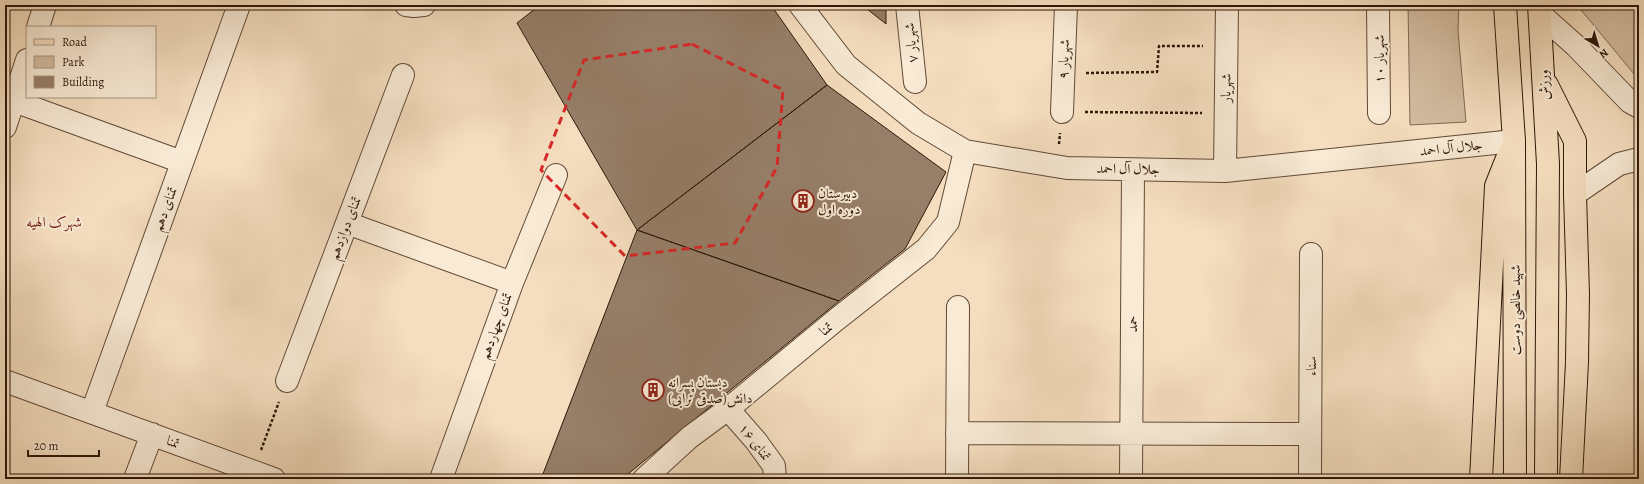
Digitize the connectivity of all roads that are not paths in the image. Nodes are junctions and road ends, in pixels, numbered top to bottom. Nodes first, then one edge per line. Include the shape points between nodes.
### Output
1 (45, 5) edge
2 (239, 5) edge
3 (406, 5) edge
4 (424, 5) edge
5 (800, 5) edge
6 (907, 5) edge
7 (1066, 5) edge
8 (1227, 5) edge
9 (1378, 5) edge
10 (1505, 5) edge
11 (1540, 9) edge
12 (38, 26) edge
13 (26, 63) edge
14 (403, 75) dead end
15 (1543, 78) junction
16 (914, 82) dead end
17 (14, 101) junction
18 (1639, 107) edge
19 (1062, 112) road end
20 (1379, 113) dead end
21 (5, 127) edge
22 (1514, 141) junction
23 (964, 151) junction
24 (1639, 159) edge
25 (182, 162) junction
26 (1133, 170) junction
27 (1224, 171) junction
28 (556, 175) dead end
29 (1575, 194) junction
30 (347, 222) junction
31 (1311, 254) dead end
32 (512, 283) junction
33 (958, 307) dead end
34 (5, 380) edge
35 (287, 381) road end
36 (728, 409) junction
37 (92, 412) junction
38 (957, 433) junction
39 (152, 434) junction
40 (1131, 434) junction
41 (1310, 434) junction
42 (135, 479) edge
43 (274, 479) edge
44 (441, 479) edge
45 (644, 479) edge
46 (775, 479) edge
47 (957, 479) edge
48 (1131, 479) edge
49 (1310, 479) edge
50 (1482, 479) edge
51 (1515, 479) edge
52 (1546, 479) edge
53 (1571, 479) edge

1 - 12 street
2 - 25 street, تمنای دهم
3 - 4 street
5 - 23 street, جلال آل احمد via 846,65 918,123
6 - 16 street, شهریار ۷
7 - 19 street, شهریار ۹
8 - 27 street, شهریار
9 - 20 street, شهریار ۱۰
10 - 22 main road
11 - 15 main road, ورزش
11 - 18 street via 1630,102
13 - 17 street
14 - 30 street, تمنای دوازدهم
15 - 29 main road via 1575,141
15 - 52 main road, ورزش via 1548,164
17 - 21 street
17 - 25 street
22 - 27 street, جلال آل احمد
22 - 50 main road via 1496,186
22 - 51 main road, شهید خالصی دوست
23 - 26 street, جلال آل احمد via 1057,167
23 - 36 street, تمنا via 948,222 926,249
24 - 29 street via 1619,164
25 - 37 street, تمنای دهم
26 - 27 street, جلال آل احمد
26 - 40 street, حمد
28 - 32 street, تمنای چهاردهم
29 - 53 main road via 1578,294
30 - 32 street
30 - 35 street, تمنای دوازدهم
31 - 41 street, سناء
32 - 44 street, تمنای چهاردهم
33 - 38 street
34 - 37 street, تمنا
36 - 45 street, تمنا via 690,437
36 - 46 street, تمنای ۱۶ via 774,466
37 - 39 street, تمنا
38 - 40 street
38 - 47 street
39 - 42 street
39 - 43 street, تمنا
40 - 41 street
40 - 48 street, حمد
41 - 49 street, سناء

